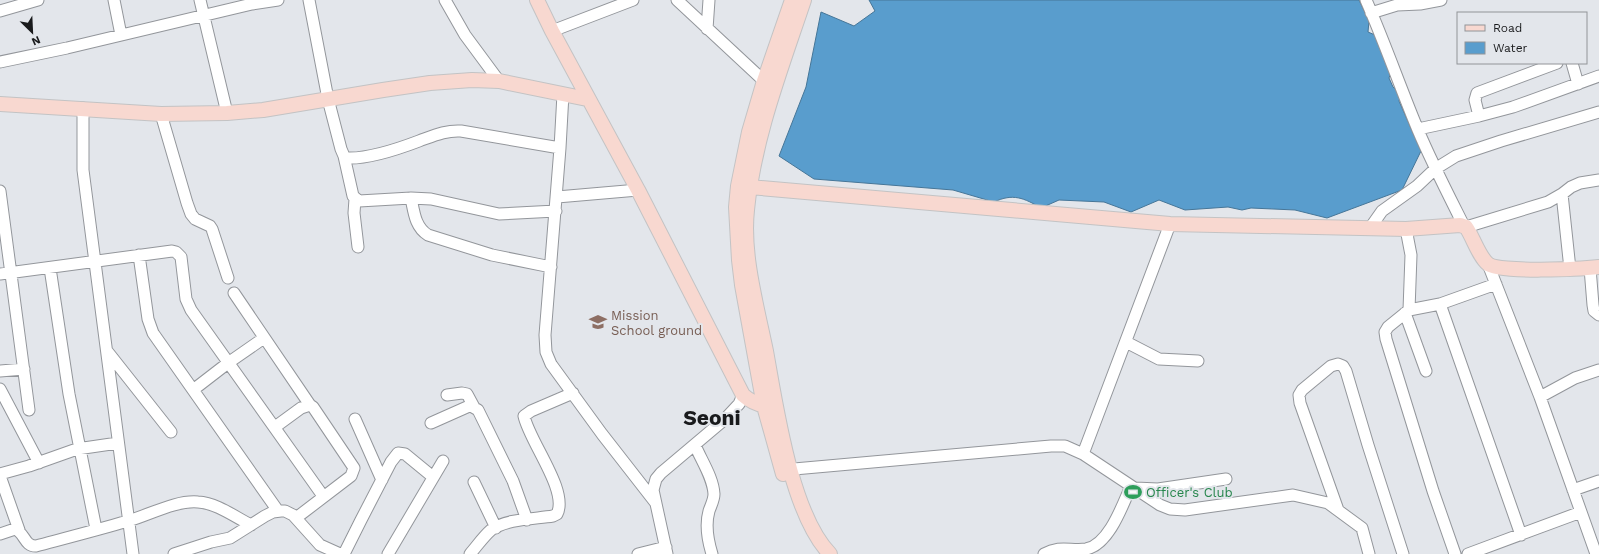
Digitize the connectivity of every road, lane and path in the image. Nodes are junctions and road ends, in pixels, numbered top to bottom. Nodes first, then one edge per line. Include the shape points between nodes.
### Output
1 (38, 0) edge
2 (114, 0) edge
3 (200, 0) edge
4 (278, 0) edge
5 (309, 0) edge
6 (445, 0) edge
7 (537, 0) edge
8 (633, 0) edge
9 (677, 0) edge
10 (709, 0) edge
11 (792, 0) edge
12 (804, 0) edge
13 (1366, 0) edge
14 (1441, 0) edge
15 (0, 11) edge
16 (1372, 13) junction
17 (204, 16) junction
18 (707, 29) junction
19 (552, 31) junction
20 (121, 36) junction
21 (0, 62) edge
22 (1554, 64) edge
23 (1572, 64) edge
24 (1599, 76) edge
25 (764, 81) junction
26 (499, 82) junction
27 (1578, 84) junction
28 (563, 94) junction
29 (328, 99) junction
30 (587, 99) junction
31 (0, 104) edge
32 (84, 108) junction
33 (1599, 112) edge
34 (226, 113) junction
35 (161, 114) junction
36 (1479, 116) junction
37 (1418, 129) junction
38 (560, 148) junction
39 (344, 156) junction
40 (1435, 169) junction
41 (1599, 180) edge
42 (744, 186) junction
43 (638, 190) junction
44 (1562, 194) junction
45 (557, 197) junction
46 (411, 198) junction
47 (1, 199) edge
48 (355, 200) junction
49 (556, 211) junction
50 (1170, 224) junction
51 (1465, 226) junction
52 (1370, 228) junction
53 (1406, 229) junction
54 (358, 246) dead end
55 (139, 255) junction
56 (95, 261) junction
57 (1488, 264) junction
58 (551, 267) junction
59 (50, 268) junction
60 (1594, 268) edge
61 (1570, 269) junction
62 (5, 274) edge
63 (228, 278) dead end
64 (1496, 284) junction
65 (234, 293) dead end
66 (1440, 304) junction
67 (1407, 312) junction
68 (1599, 315) edge
69 (264, 338) junction
70 (1126, 342) junction
71 (106, 349) junction
72 (1198, 361) dead end
73 (228, 363) junction
74 (24, 369) junction
75 (1599, 370) edge
76 (0, 371) edge
77 (1426, 372) dead end
78 (0, 389) edge
79 (193, 390) junction
80 (573, 393) junction
81 (447, 395) dead end
82 (743, 395) junction
83 (1540, 397) junction
84 (310, 405) junction
85 (474, 407) junction
86 (771, 407) junction
87 (29, 410) dead end
88 (354, 419) dead end
89 (430, 423) dead end
90 (275, 427) junction
91 (171, 432) dead end
92 (118, 443) junction
93 (695, 445) junction
94 (80, 448) junction
95 (1083, 454) junction
96 (443, 461) dead end
97 (39, 463) junction
98 (786, 469) junction
99 (0, 475) edge
100 (433, 477) junction
101 (1226, 479) dead end
102 (382, 480) junction
103 (1599, 481) edge
104 (474, 482) dead end
105 (1133, 487) junction
106 (1573, 490) junction
107 (323, 496) junction
108 (655, 502) junction
109 (1338, 510) junction
110 (278, 511) junction
111 (1581, 512) junction
112 (296, 518) junction
113 (527, 520) junction
114 (128, 521) junction
115 (251, 525) junction
116 (496, 528) junction
117 (19, 530) junction
118 (96, 530) junction
119 (0, 534) edge
120 (1522, 535) junction
121 (667, 551) edge
122 (133, 554) edge
123 (177, 554) edge
124 (340, 554) edge
125 (344, 554) edge
126 (388, 554) edge
127 (470, 554) edge
128 (638, 554) edge
129 (712, 554) edge
130 (820, 554) edge
131 (830, 554) edge
132 (1044, 554) edge
133 (1369, 554) edge
134 (1403, 554) edge
135 (1455, 554) edge
136 (1468, 554) edge
137 (1596, 554) edge

1 - 15 street
2 - 20 street
3 - 17 street
4 - 17 street
5 - 29 street
6 - 26 street via 465,35
7 - 19 main road
8 - 19 street
9 - 18 street
10 - 18 street
11 - 25 main road
12 - 42 main road
13 - 16 street
14 - 16 street via 1397,5
16 - 37 street
17 - 20 street
17 - 34 street
18 - 25 street
19 - 30 main road
20 - 21 street
22 - 36 street via 1477,93 1475,100
23 - 27 street
24 - 27 street
25 - 42 main road via 749,132
26 - 28 main road
26 - 29 main road via 472,80 430,83
27 - 36 street
28 - 30 main road
28 - 38 street
29 - 34 main road via 263,110
29 - 39 street
30 - 43 main road
31 - 32 main road
32 - 35 main road
32 - 56 street via 84,170
33 - 40 street via 1456,156
34 - 35 main road
35 - 63 street via 187,203 195,219 212,229
36 - 37 street
37 - 40 street
38 - 39 street via 452,131 403,147 364,156
38 - 45 street
39 - 48 street
40 - 51 street
40 - 52 street via 1417,186 1382,211
41 - 44 street via 1580,183
42 - 50 main road
42 - 86 main road via 736,206 739,260
43 - 45 street
43 - 82 main road
44 - 51 street via 1548,202
44 - 61 street
45 - 49 street
46 - 48 street via 366,202
46 - 49 street via 431,199 500,214
46 - 58 street via 419,228 428,235 492,255
47 - 62 street
48 - 54 street
49 - 58 street
50 - 52 main road
50 - 70 street
51 - 53 main road
51 - 57 main road
52 - 53 main road
53 - 67 street via 1411,255
55 - 56 street
55 - 73 street via 172,251 179,254 188,305
55 - 79 street via 150,326
56 - 59 street
56 - 71 street
57 - 61 main road via 1498,268
57 - 64 street
58 - 80 street via 546,352
59 - 62 street
59 - 94 street
60 - 61 main road
60 - 68 street via 1593,305 1594,311
62 - 74 street
64 - 66 street
64 - 83 street
65 - 69 street
66 - 67 street
66 - 120 street
67 - 77 street
67 - 135 street via 1384,332
69 - 73 street
69 - 84 street
70 - 72 street via 1159,359
70 - 95 street
71 - 91 street
71 - 92 street
73 - 79 street
73 - 90 street
74 - 76 street
74 - 87 street
75 - 83 street via 1575,378
78 - 97 street
79 - 110 street
80 - 108 street
80 - 113 street via 524,416 556,488 560,504 557,514
81 - 85 street via 467,394
82 - 86 main road via 749,401
82 - 93 street via 731,413
83 - 106 street
84 - 90 street via 301,408
84 - 107 street via 354,468 350,476
85 - 89 street via 467,407
85 - 113 street via 482,415
86 - 98 main road
88 - 102 street
90 - 107 street
92 - 94 street
92 - 114 street
93 - 108 street via 656,479 653,490
93 - 129 street via 713,487 714,499 708,524
94 - 97 street
94 - 118 street
95 - 98 street via 1065,446 1051,446
95 - 105 street
96 - 100 street
97 - 99 street
98 - 130 main road via 793,505
98 - 131 main road via 806,515
99 - 117 street
100 - 102 street via 404,454 398,453
100 - 126 street
101 - 105 street via 1158,489
102 - 125 street
103 - 106 street
104 - 116 street
105 - 109 street via 1170,510 1293,495 1328,503
105 - 132 street via 1114,523 1100,541 1086,549 1058,549
106 - 111 street
107 - 112 street
108 - 121 street
109 - 133 street via 1362,528
109 - 134 street via 1299,394 1331,366 1338,364 1346,371
110 - 112 street via 285,511
110 - 115 street
111 - 120 street
111 - 137 street
112 - 124 street via 320,545
113 - 116 street
114 - 115 street via 177,505 203,502
114 - 118 street
114 - 122 street
115 - 123 street via 230,538
116 - 127 street via 486,535
117 - 118 street via 32,546
117 - 119 street via 12,529
120 - 136 street
121 - 128 street

